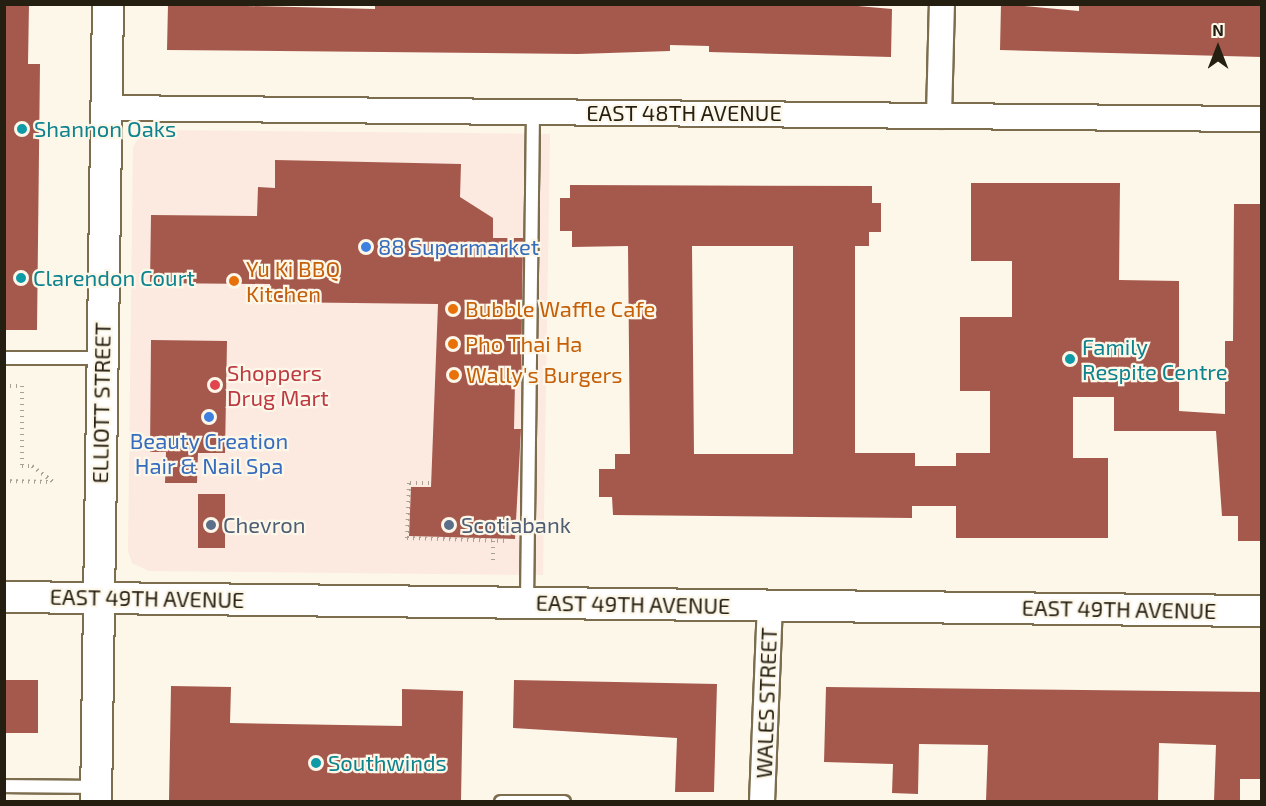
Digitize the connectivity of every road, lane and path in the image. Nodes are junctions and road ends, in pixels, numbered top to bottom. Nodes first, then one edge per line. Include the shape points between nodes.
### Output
1 (108, 4) edge
2 (942, 4) edge
3 (106, 108) junction
4 (533, 112) junction
5 (939, 116) junction
6 (1262, 119) edge
7 (4, 358) edge
8 (102, 358) junction
9 (4, 386) edge
10 (4, 481) edge
11 (429, 483) dead end
12 (494, 541) junction
13 (516, 542) dead end
14 (494, 561) dead end
15 (4, 597) edge
16 (98, 597) junction
17 (527, 603) junction
18 (770, 605) junction
19 (1262, 610) edge
20 (4, 786) edge
21 (96, 794) edge
22 (501, 801) edge
23 (564, 801) edge
24 (762, 801) edge

1 - 3 street, ELLIOTT STREET
2 - 5 street
3 - 4 street, EAST 48TH AVENUE
3 - 8 street, ELLIOTT STREET
4 - 5 street, EAST 48TH AVENUE
4 - 17 lane
5 - 6 street, EAST 48TH AVENUE
7 - 8 lane
8 - 16 street, ELLIOTT STREET
9 - 10 path via 22,386 21,466 32,466 54,482
11 - 12 path via 409,483 407,538
12 - 13 path
12 - 14 path
15 - 16 street, EAST 49TH AVENUE
16 - 17 street, EAST 49TH AVENUE
16 - 21 street, ELLIOTT STREET
17 - 18 street, EAST 49TH AVENUE
18 - 19 street, EAST 49TH AVENUE
18 - 24 street, WALES STREET
20 - 21 lane
22 - 23 lane

